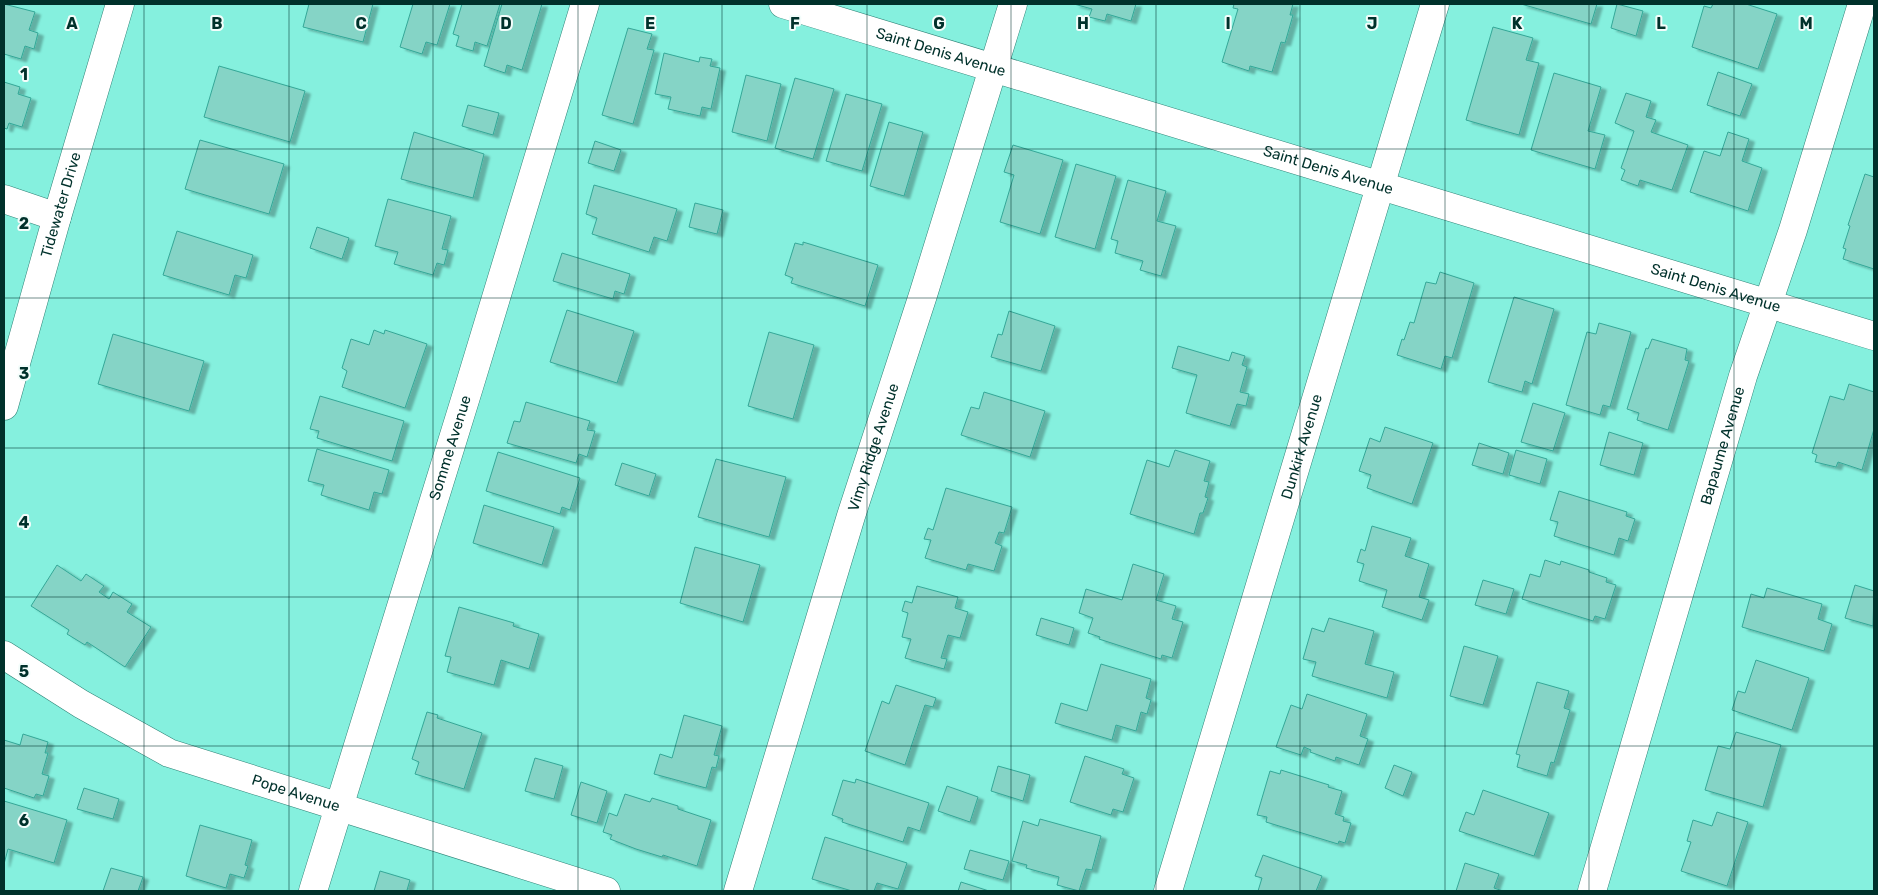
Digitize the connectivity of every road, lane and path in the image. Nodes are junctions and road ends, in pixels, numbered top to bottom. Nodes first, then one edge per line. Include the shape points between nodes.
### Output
1 (120, 4) edge
2 (584, 4) edge
3 (783, 4) edge
4 (1012, 4) edge
5 (1435, 4) edge
6 (1862, 4) edge
7 (993, 68) junction
8 (1380, 186) junction
9 (4, 199) edge
10 (57, 216) junction
11 (1768, 303) junction
12 (1874, 336) edge
13 (4, 406) edge
14 (4, 655) edge
15 (339, 806) junction
16 (313, 891) edge
17 (606, 891) edge
18 (738, 891) edge
19 (1168, 891) edge
20 (1592, 891) edge

1 - 10 main road, Tidewater Drive
2 - 15 main road, Somme Avenue
3 - 7 main road, Saint Denis Avenue
4 - 7 main road, Vimy Ridge Avenue
5 - 8 main road, Dunkirk Avenue
6 - 11 main road, Bapaume Avenue
7 - 8 main road, Saint Denis Avenue
7 - 18 main road, Vimy Ridge Avenue
8 - 11 main road, Saint Denis Avenue
8 - 19 main road, Dunkirk Avenue
9 - 10 main road
10 - 13 main road, Tidewater Drive
11 - 12 main road, Saint Denis Avenue
11 - 20 main road, Bapaume Avenue via 1743,376
14 - 15 main road, Pope Avenue via 81,704 170,753
15 - 16 main road, Somme Avenue
15 - 17 main road, Pope Avenue

